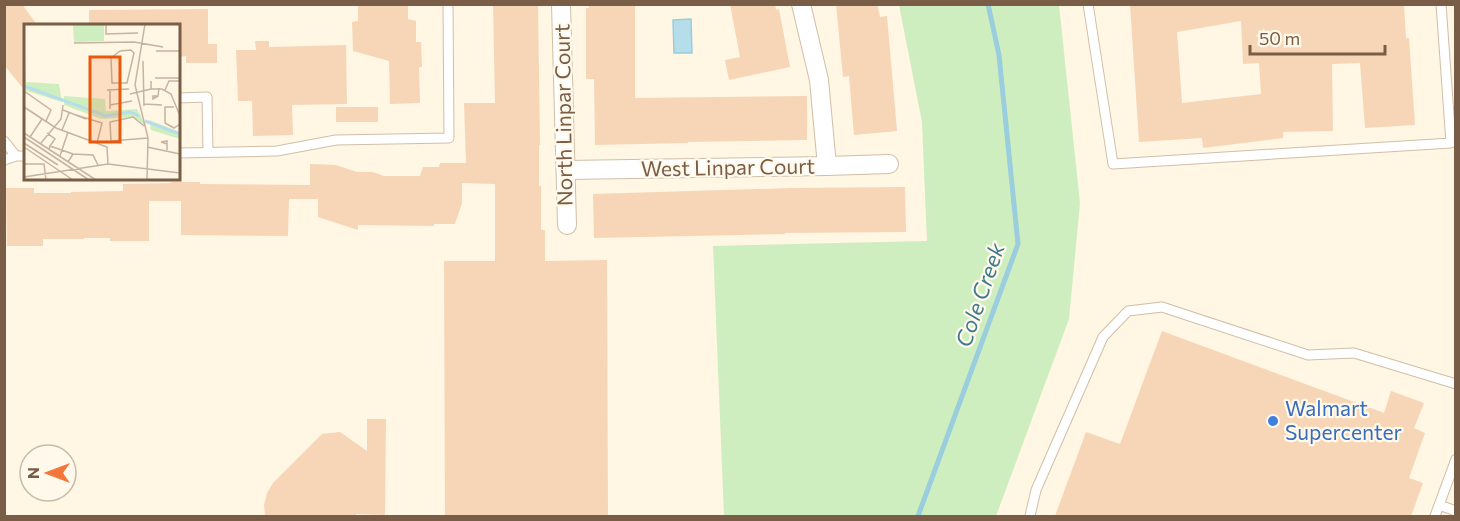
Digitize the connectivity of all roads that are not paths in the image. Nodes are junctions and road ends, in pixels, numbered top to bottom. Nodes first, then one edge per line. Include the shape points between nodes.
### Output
1 (448, 4) edge
2 (561, 4) edge
3 (801, 4) edge
4 (1088, 4) edge
5 (1441, 4) edge
6 (180, 98) edge
7 (4, 141) edge
8 (208, 152) junction
9 (180, 153) edge
10 (21, 156) edge
11 (4, 160) edge
12 (889, 164) dead end
13 (827, 166) junction
14 (566, 170) junction
15 (567, 225) dead end
16 (1455, 384) edge
17 (1455, 459) edge
18 (1439, 505) junction
19 (1455, 510) edge
20 (1030, 516) edge
21 (1435, 516) edge

1 - 8 lane via 449,138 336,140 277,151
2 - 14 street, North Linpar Court
3 - 13 street via 819,80
4 - 5 lane via 1113,164 1451,143
6 - 8 lane via 207,98
7 - 10 lane
8 - 9 lane
10 - 11 lane
12 - 13 street, West Linpar Court
13 - 14 street, West Linpar Court
14 - 15 street, North Linpar Court
16 - 20 lane via 1354,353 1308,355 1162,308 1128,311 1103,337 1036,490
17 - 18 lane
18 - 19 lane
18 - 21 lane

